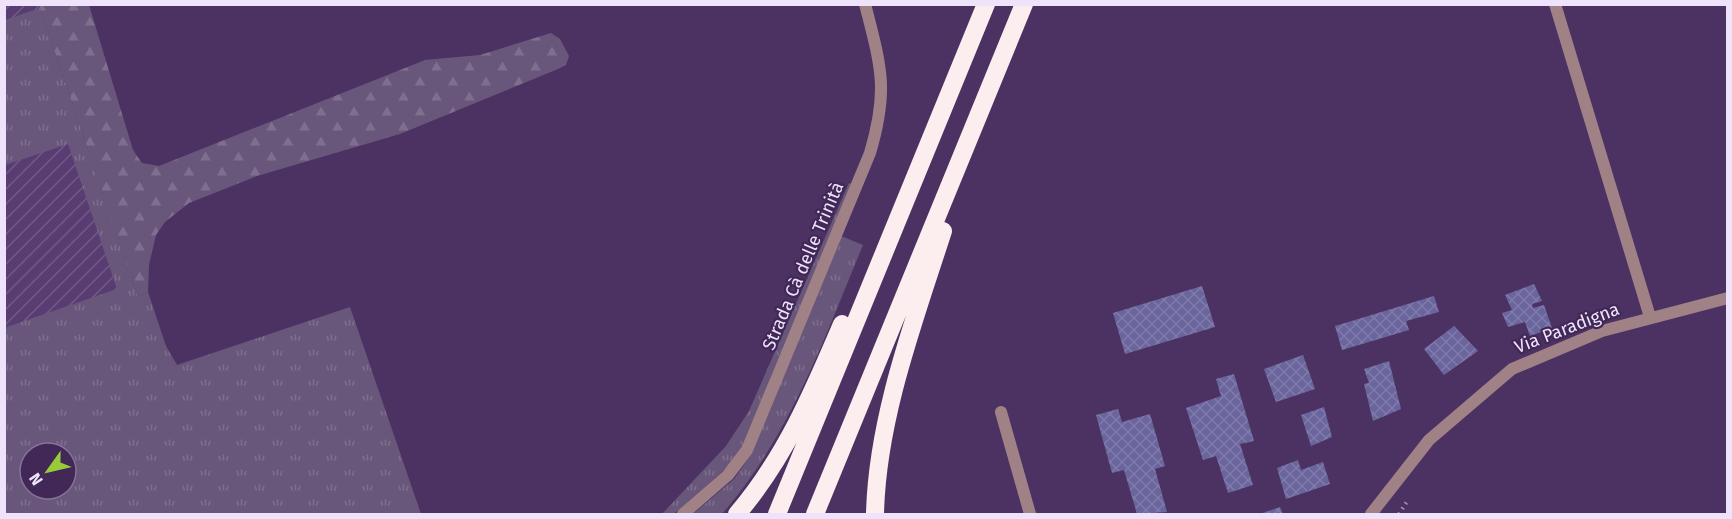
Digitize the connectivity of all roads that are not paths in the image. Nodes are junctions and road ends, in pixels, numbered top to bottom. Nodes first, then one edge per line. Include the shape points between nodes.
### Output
1 (865, 4) edge
2 (986, 4) edge
3 (1024, 4) edge
4 (1555, 4) edge
5 (988, 92) junction
6 (894, 229) junction
7 (1728, 298) edge
8 (1650, 317) junction
9 (1001, 412) dead end
10 (683, 514) edge
11 (737, 514) edge
12 (777, 514) edge
13 (815, 514) edge
14 (875, 514) edge
15 (1030, 514) edge
16 (1371, 514) edge

1 - 10 street, Strada Cà delle Trinità via 883,92 870,153 747,450 728,475
2 - 6 highway
3 - 5 highway
4 - 8 street
5 - 13 highway
5 - 14 highway via 899,368 876,489
6 - 11 highway via 855,293 787,444
6 - 12 highway
7 - 8 street, Via Paradigna
8 - 16 street, Via Paradigna via 1582,338 1512,369 1429,440
9 - 15 street

